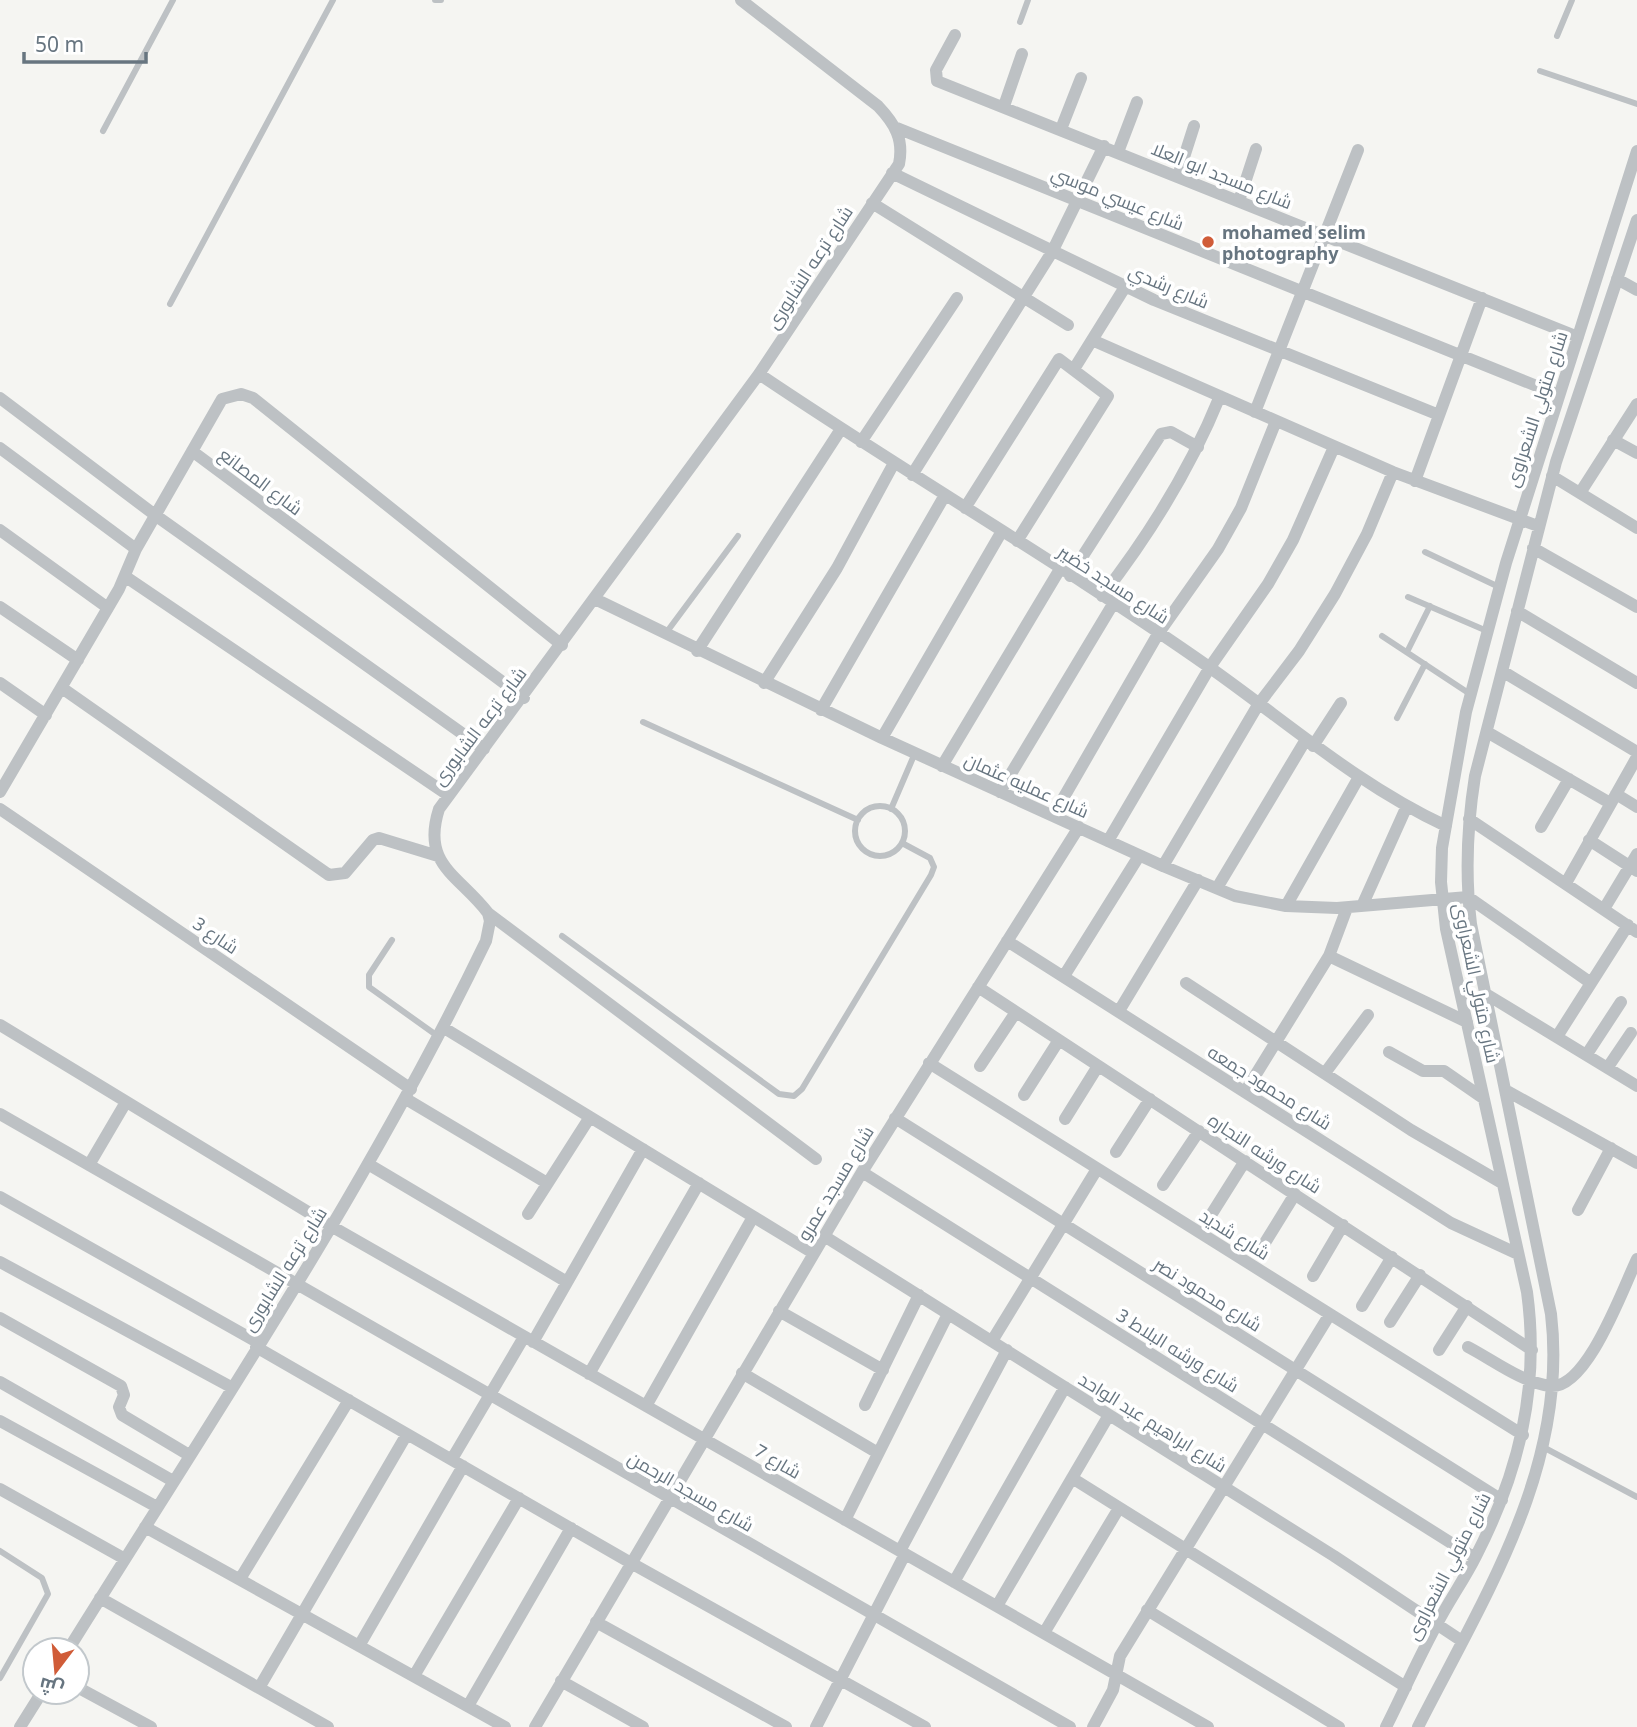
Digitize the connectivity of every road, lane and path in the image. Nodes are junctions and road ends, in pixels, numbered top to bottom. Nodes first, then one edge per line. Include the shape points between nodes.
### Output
1 (173, 0) edge
2 (333, 0) edge
3 (435, 0) edge
4 (440, 0) edge
5 (741, 0) edge
6 (1028, 0) edge
7 (1572, 0) edge
8 (1020, 22) dead end
9 (955, 36) dead end
10 (1557, 36) dead end
11 (1022, 54) dead end
12 (1539, 71) dead end
13 (1081, 78) dead end
14 (1137, 102) dead end
15 (1637, 104) edge
16 (1004, 106) junction
17 (1194, 126) dead end
18 (897, 128) junction
19 (1061, 129) junction
20 (103, 131) dead end
21 (1104, 146) junction
22 (1256, 149) dead end
23 (1358, 150) dead end
24 (1637, 151) edge
25 (1118, 152) junction
26 (892, 173) junction
27 (1178, 176) junction
28 (1079, 201) junction
29 (1239, 201) junction
30 (872, 203) junction
31 (1637, 220) edge
32 (1324, 235) junction
33 (1633, 243) edge
34 (1052, 252) junction
35 (1617, 279) junction
36 (1125, 287) junction
37 (1637, 290) edge
38 (1302, 292) junction
39 (957, 298) dead end
40 (1024, 298) junction
41 (1482, 298) junction
42 (170, 304) dead end
43 (1069, 325) dead end
44 (1578, 337) junction
45 (1092, 340) junction
46 (1279, 351) junction
47 (1460, 357) junction
48 (1074, 369) junction
49 (759, 374) junction
50 (1220, 396) junction
51 (1559, 396) junction
52 (0, 398) edge
53 (1637, 404) edge
54 (1255, 412) junction
55 (1439, 415) junction
56 (1276, 421) junction
57 (841, 429) junction
58 (1613, 440) junction
59 (861, 442) junction
60 (1198, 447) junction
61 (1334, 447) junction
62 (0, 449) edge
63 (192, 451) junction
64 (1637, 453) edge
65 (894, 463) junction
66 (1393, 472) junction
67 (912, 475) junction
68 (1552, 476) junction
69 (1415, 481) junction
70 (1580, 493) junction
71 (945, 495) junction
72 (965, 508) junction
73 (155, 515) junction
74 (1519, 519) junction
75 (1538, 526) junction
76 (1637, 528) edge
77 (0, 530) edge
78 (1002, 531) junction
79 (738, 536) dead end
80 (1017, 541) junction
81 (1533, 548) junction
82 (136, 550) junction
83 (1425, 552) dead end
84 (1065, 573) junction
85 (126, 577) junction
86 (1499, 587) junction
87 (1102, 596) junction
88 (1408, 597) dead end
89 (595, 599) junction
90 (1113, 604) junction
91 (1430, 606) junction
92 (0, 607) edge
93 (1637, 607) edge
94 (108, 608) junction
95 (1517, 611) junction
96 (1487, 631) junction
97 (1158, 634) junction
98 (664, 635) junction
99 (1381, 636) dead end
100 (562, 645) junction
101 (697, 651) junction
102 (1407, 652) junction
103 (78, 660) junction
104 (1425, 664) junction
105 (1210, 667) junction
106 (1502, 671) junction
107 (0, 683) edge
108 (764, 683) junction
109 (1637, 683) edge
110 (62, 688) junction
111 (1470, 694) junction
112 (524, 698) junction
113 (1341, 703) dead end
114 (1258, 705) junction
115 (821, 710) junction
116 (46, 715) junction
117 (1397, 718) dead end
118 (643, 722) dead end
119 (1487, 732) junction
120 (882, 738) junction
121 (1309, 743) junction
122 (484, 749) junction
123 (915, 753) junction
124 (1637, 755) edge
125 (943, 766) junction
126 (5, 772) edge
127 (1359, 777) junction
128 (1569, 779) junction
129 (0, 792) edge
130 (1000, 792) junction
131 (448, 795) junction
132 (1613, 798) junction
133 (1406, 807) junction
134 (1637, 807) edge
135 (0, 809) edge
136 (891, 809) junction
137 (1053, 816) junction
138 (1469, 819) junction
139 (858, 820) junction
140 (1446, 826) junction
141 (1079, 827) junction
142 (1541, 827) dead end
143 (1108, 841) junction
144 (1589, 841) junction
145 (902, 843) junction
146 (1637, 853) edge
147 (438, 856) junction
148 (1139, 856) junction
149 (1163, 866) junction
150 (1633, 868) edge
151 (1198, 880) junction
152 (1566, 883) junction
153 (1217, 888) junction
154 (1468, 897) junction
155 (1442, 900) junction
156 (1286, 906) junction
157 (1362, 906) junction
158 (1347, 908) junction
159 (1604, 909) junction
160 (488, 913) junction
161 (1632, 929) edge
162 (562, 936) dead end
163 (392, 940) dead end
164 (1007, 941) junction
165 (1329, 956) junction
166 (1064, 976) junction
167 (1186, 983) dead end
168 (1591, 983) junction
169 (978, 987) junction
170 (1486, 994) junction
171 (1620, 1002) dead end
172 (1016, 1012) junction
173 (1119, 1012) junction
174 (1368, 1014) dead end
175 (1467, 1022) junction
176 (0, 1025) edge
177 (442, 1032) junction
178 (1632, 1032) dead end
179 (1558, 1035) junction
180 (1059, 1040) junction
181 (1276, 1041) junction
182 (1389, 1052) dead end
183 (1587, 1054) junction
184 (929, 1063) junction
185 (980, 1066) dead end
186 (1098, 1066) junction
187 (1608, 1067) junction
188 (1325, 1073) junction
189 (1637, 1086) edge
190 (1507, 1091) junction
191 (1245, 1092) junction
192 (409, 1094) junction
193 (1024, 1095) dead end
194 (1483, 1098) junction
195 (1150, 1099) junction
196 (126, 1101) junction
197 (0, 1114) edge
198 (590, 1117) junction
199 (895, 1118) junction
200 (1065, 1119) dead end
201 (1199, 1131) junction
202 (1611, 1148) junction
203 (643, 1149) junction
204 (1116, 1152) dead end
205 (816, 1159) dead end
206 (1245, 1161) junction
207 (1637, 1163) edge
208 (89, 1164) junction
209 (368, 1164) junction
210 (1097, 1168) junction
211 (862, 1172) junction
212 (547, 1183) junction
213 (1502, 1183) junction
214 (699, 1184) junction
215 (1163, 1185) dead end
216 (1295, 1194) junction
217 (0, 1197) edge
218 (1578, 1210) dead end
219 (528, 1214) dead end
220 (1211, 1215) dead end
221 (753, 1217) junction
222 (1063, 1224) junction
223 (1343, 1225) junction
224 (331, 1226) junction
225 (824, 1236) junction
226 (1263, 1246) dead end
227 (814, 1253) junction
228 (1518, 1254) junction
229 (1392, 1257) junction
230 (1637, 1259) edge
231 (0, 1262) edge
232 (1420, 1275) junction
233 (1313, 1276) dead end
234 (1030, 1278) junction
235 (567, 1282) junction
236 (295, 1285) junction
237 (919, 1296) junction
238 (1362, 1306) dead end
239 (1467, 1306) junction
240 (779, 1311) junction
241 (948, 1314) junction
242 (1330, 1314) junction
243 (0, 1318) edge
244 (1390, 1322) dead end
245 (529, 1339) junction
246 (992, 1341) junction
247 (258, 1345) junction
248 (1468, 1347) dead end
249 (1007, 1350) junction
250 (1438, 1350) dead end
251 (1532, 1350) junction
252 (883, 1370) junction
253 (1296, 1370) junction
254 (742, 1373) junction
255 (589, 1374) junction
256 (1531, 1381) junction
257 (0, 1382) edge
258 (1552, 1386) junction
259 (231, 1387) junction
260 (1065, 1387) junction
261 (489, 1396) junction
262 (349, 1401) junction
263 (865, 1405) dead end
264 (646, 1406) junction
265 (1109, 1415) junction
266 (0, 1421) edge
267 (1262, 1424) junction
268 (407, 1434) junction
269 (1523, 1435) junction
270 (704, 1439) junction
271 (1543, 1447) junction
272 (878, 1452) junction
273 (189, 1455) junction
274 (457, 1463) junction
275 (1072, 1478) junction
276 (173, 1481) junction
277 (1223, 1486) junction
278 (0, 1489) edge
279 (1637, 1497) edge
280 (519, 1498) junction
281 (669, 1498) junction
282 (1502, 1500) junction
283 (157, 1507) junction
284 (1119, 1508) junction
285 (845, 1520) junction
286 (145, 1527) junction
287 (571, 1528) junction
288 (1184, 1549) junction
289 (0, 1551) edge
290 (902, 1553) junction
291 (1475, 1558) junction
292 (125, 1559) junction
293 (631, 1563) junction
294 (240, 1579) junction
295 (954, 1582) junction
296 (100, 1598) junction
297 (997, 1606) junction
298 (1147, 1611) junction
299 (301, 1613) junction
300 (874, 1615) junction
301 (596, 1622) junction
302 (1437, 1624) junction
303 (1044, 1633) junction
304 (77, 1636) edge
305 (1462, 1641) junction
306 (359, 1646) junction
307 (1117, 1675) junction
308 (414, 1676) junction
309 (0, 1678) edge
310 (840, 1680) junction
311 (561, 1681) junction
312 (1406, 1687) junction
313 (259, 1688) junction
314 (91, 1695) edge
315 (34, 1706) edge
316 (468, 1706) junction
317 (486, 1723) edge
318 (22, 1726) edge
319 (151, 1727) edge
320 (328, 1727) edge
321 (505, 1727) edge
322 (534, 1727) edge
323 (643, 1727) edge
324 (786, 1727) edge
325 (816, 1727) edge
326 (925, 1727) edge
327 (1070, 1727) edge
328 (1093, 1727) edge
329 (1208, 1727) edge
330 (1339, 1727) edge
331 (1386, 1727) edge
332 (1418, 1727) edge

1 - 20 lane
2 - 42 lane
3 - 4 lane
5 - 18 street via 878,106
6 - 8 lane
7 - 10 lane
9 - 16 street, شارع مسجد ابو العلا via 936,70 937,80
11 - 16 street
12 - 15 lane
13 - 19 street
14 - 25 street
16 - 19 street, شارع مسجد ابو العلا
17 - 27 street
18 - 26 street, شارع ترعه الشابورى via 902,150
18 - 28 street, شارع عيسي موسي
19 - 21 street, شارع مسجد ابو العلا
21 - 25 street, شارع مسجد ابو العلا
21 - 28 street
22 - 29 street
23 - 32 street
24 - 44 street, شارع متولي الشعراوى
25 - 27 street, شارع مسجد ابو العلا
26 - 30 street, شارع ترعه الشابورى
26 - 34 street, شارع رشدي
27 - 29 street, شارع مسجد ابو العلا
28 - 34 street
28 - 38 street, شارع عيسي موسي
29 - 32 street, شارع مسجد ابو العلا
30 - 40 street
30 - 49 street, شارع ترعه الشابورى
31 - 33 street, شارع متولي الشعراوى
32 - 38 street
32 - 41 street, شارع مسجد ابو العلا
33 - 35 street, شارع متولي الشعراوى
34 - 36 street, شارع رشدي
34 - 40 street
35 - 37 street
35 - 68 street, شارع متولي الشعراوى
36 - 45 street
36 - 46 street, شارع رشدي
38 - 46 street
38 - 47 street, شارع عيسي موسي
39 - 59 street
40 - 43 street
40 - 67 street
41 - 44 street, شارع مسجد ابو العلا
41 - 47 street
44 - 51 street, شارع متولي الشعراوى
45 - 48 street
45 - 50 street
46 - 54 street
46 - 55 street, شارع رشدي
47 - 51 street, شارع عيسي موسي
47 - 55 street
48 - 72 street via 1059,359
48 - 80 street via 1105,391 1107,400
49 - 57 street, شارع مسجد خضير
49 - 89 street, شارع ترعه الشابورى
50 - 54 street
50 - 60 street
51 - 74 street, شارع متولي الشعراوى
52 - 73 street
53 - 58 street
54 - 56 street
55 - 69 street
56 - 61 street
56 - 97 street via 1241,508
57 - 59 street, شارع مسجد خضير
57 - 101 street
58 - 64 street
58 - 70 street
59 - 65 street, شارع مسجد خضير
60 - 84 street via 1171,432 1161,434
60 - 87 street via 1138,549
61 - 66 street
61 - 105 street via 1280,562
62 - 82 street
63 - 73 street, شارع المصانع
63 - 100 street via 222,399 241,394 253,398
63 - 112 street, شارع المصانع
65 - 67 street, شارع مسجد خضير
65 - 108 street via 837,568
66 - 69 street
66 - 114 street via 1335,594
67 - 71 street, شارع مسجد خضير
68 - 70 street
68 - 75 street, شارع متولي الشعراوى
69 - 74 street
70 - 76 street
71 - 72 street, شارع مسجد خضير
71 - 115 street
72 - 78 street, شارع مسجد خضير
73 - 82 street, شارع المصانع
73 - 122 street
74 - 75 street
74 - 86 street, شارع متولي الشعراوى
75 - 81 street, شارع متولي الشعراوى
77 - 94 street
78 - 80 street, شارع مسجد خضير
78 - 120 street
79 - 98 lane
80 - 84 street, شارع مسجد خضير
81 - 93 street
81 - 95 street, شارع متولي الشعراوى
82 - 85 street, شارع المصانع
83 - 86 lane
84 - 87 street, شارع مسجد خضير
84 - 125 street
85 - 94 street, شارع المصانع
85 - 131 street
86 - 96 street, شارع متولي الشعراوى
87 - 90 street, شارع مسجد خضير
88 - 91 lane
89 - 98 street, شارع عمليه عثمان
89 - 100 street, شارع ترعه الشابورى
90 - 97 street, شارع مسجد خضير
90 - 130 street
91 - 96 lane
91 - 102 lane
92 - 103 street
94 - 103 street, شارع المصانع
95 - 106 street, شارع متولي الشعراوى
95 - 109 street
96 - 111 street, شارع متولي الشعراوى
97 - 105 street, شارع مسجد خضير
97 - 137 street
98 - 101 street, شارع عمليه عثمان
99 - 102 lane
100 - 112 street, شارع ترعه الشابورى
101 - 108 street, شارع عمليه عثمان
102 - 104 lane
103 - 110 street, شارع المصانع
104 - 111 lane
104 - 117 lane
105 - 114 street, شارع مسجد خضير
105 - 143 street
106 - 119 street, شارع متولي الشعراوى
106 - 124 street
107 - 116 street
108 - 115 street, شارع عمليه عثمان
110 - 116 street, شارع المصانع
110 - 147 street via 329,875 345,873 379,838
111 - 140 street, شارع متولي الشعراوى
112 - 122 street, شارع ترعه الشابورى
113 - 121 street
114 - 121 street, شارع مسجد خضير
114 - 149 street
115 - 120 street, شارع عمليه عثمان
116 - 126 street, شارع المصانع
118 - 139 lane
119 - 128 street
119 - 138 street, شارع متولي الشعراوى
120 - 123 street, شارع عمليه عثمان
121 - 127 street, شارع مسجد خضير
121 - 153 street
122 - 131 street, شارع ترعه الشابورى
123 - 125 street, شارع عمليه عثمان
123 - 136 lane
124 - 132 street
125 - 130 street, شارع عمليه عثمان
126 - 129 street, شارع المصانع
127 - 133 street, شارع مسجد خضير
127 - 156 street
128 - 132 street
128 - 142 street
130 - 137 street, شارع عمليه عثمان
131 - 147 street, شارع ترعه الشابورى via 435,824
132 - 134 street
132 - 144 street
133 - 140 street, شارع مسجد خضير
133 - 157 street
135 - 192 street, شارع 3
136 - 139 lane via 876,807
136 - 145 lane via 902,820
137 - 141 street, شارع عمليه عثمان
138 - 152 street
138 - 154 street, شارع متولي الشعراوى
139 - 145 lane via 858,843 868,853 883,856
140 - 155 street, شارع متولي الشعراوى
141 - 143 street, شارع عمليه عثمان
141 - 164 street, شارع مسجد عمرو
143 - 148 street, شارع عمليه عثمان
144 - 150 street
144 - 152 street
145 - 162 lane via 930,858 931,875 794,1096 779,1094
146 - 150 street
147 - 160 street
148 - 149 street, شارع عمليه عثمان
148 - 166 street
149 - 151 street, شارع عمليه عثمان
150 - 159 street
151 - 153 street, شارع عمليه عثمان
151 - 173 street
152 - 159 street
153 - 156 street, شارع عمليه عثمان
154 - 155 street, شارع عمليه عثمان
154 - 168 street
154 - 170 street, شارع متولي الشعراوى
155 - 157 street, شارع عمليه عثمان
155 - 175 street, شارع متولي الشعراوى
156 - 158 street, شارع عمليه عثمان
157 - 158 street, شارع عمليه عثمان
158 - 165 street
159 - 161 street
160 - 177 street, شارع ترعه الشابورى via 486,941
160 - 205 street
161 - 168 street
163 - 177 lane via 369,975 369,987
164 - 166 street, شارع محمود جمعه
164 - 169 street, شارع مسجد عمرو
165 - 175 street
165 - 181 street
166 - 173 street, شارع محمود جمعه
167 - 181 street
168 - 179 street
169 - 172 street, شارع ورشه النجاره
169 - 184 street, شارع مسجد عمرو
170 - 179 street
170 - 190 street, شارع متولي الشعراوى
171 - 183 street
172 - 180 street, شارع ورشه النجاره
172 - 185 street
173 - 191 street, شارع محمود جمعه
174 - 188 street
175 - 194 street, شارع متولي الشعراوى
176 - 196 street, شارع 7
177 - 192 street, شارع ترعه الشابورى
177 - 198 street
178 - 187 street
179 - 183 street
180 - 186 street, شارع ورشه النجاره
180 - 193 street
181 - 188 street
181 - 191 street
182 - 194 street via 1423,1071 1444,1071
183 - 187 street
184 - 199 street, شارع مسجد عمرو
184 - 210 street, شارع شديد
186 - 195 street, شارع ورشه النجاره
186 - 200 street
187 - 189 street
188 - 213 street
190 - 202 street
190 - 258 street, شارع متولي الشعراوى via 1555,1346
191 - 228 street, شارع محمود جمعه via 1451,1223
192 - 209 street, شارع ترعه الشابورى
192 - 212 street, شارع 3
194 - 213 street, شارع متولي الشعراوى
195 - 201 street, شارع ورشه النجاره
195 - 204 street
196 - 208 street
196 - 224 street, شارع 7
197 - 208 street, شارع مسجد الرحمن
198 - 203 street
198 - 212 street
199 - 211 street, شارع مسجد عمرو
199 - 222 street, شارع محمود نصر
201 - 206 street, شارع ورشه النجاره
201 - 215 street
202 - 207 street
202 - 218 street
203 - 214 street
203 - 235 street
206 - 216 street, شارع ورشه النجاره
206 - 220 street
208 - 236 street, شارع مسجد الرحمن
209 - 224 street, شارع ترعه الشابورى
209 - 235 street
210 - 222 street
210 - 242 street, شارع شديد
211 - 225 street, شارع مسجد عمرو
211 - 234 street, شارع ورشه البلاط 3
212 - 219 street
213 - 228 street, شارع متولي الشعراوى
214 - 221 street
214 - 255 street
216 - 223 street, شارع ورشه النجاره
216 - 226 street
217 - 247 street
221 - 227 street
221 - 264 street
222 - 234 street
222 - 253 street, شارع محمود نصر
223 - 229 street, شارع ورشه النجاره
223 - 233 street
224 - 236 street, شارع ترعه الشابورى
224 - 245 street, شارع 7
225 - 227 street, شارع مسجد عمرو
225 - 237 street, شارع ابراهيم عبد الواحد
227 - 240 street, شارع مسجد عمرو
228 - 251 street, شارع متولي الشعراوى
229 - 232 street, شارع ورشه النجاره
229 - 238 street
230 - 258 street via 1588,1361 1573,1377
231 - 259 street
232 - 239 street, شارع ورشه النجاره
232 - 244 street
234 - 246 street
234 - 267 street, شارع ورشه البلاط 3
235 - 245 street
236 - 247 street, شارع ترعه الشابورى
236 - 261 street, شارع مسجد الرحمن
237 - 241 street, شارع ابراهيم عبد الواحد
237 - 252 street
239 - 250 street
239 - 251 street, شارع ورشه النجاره
240 - 252 street
240 - 254 street, شارع مسجد عمرو
241 - 246 street, شارع ابراهيم عبد الواحد
241 - 272 street
242 - 253 street
242 - 269 street, شارع شديد
243 - 273 street via 116,1382 124,1390 119,1407 122,1415
245 - 255 street, شارع 7
245 - 261 street
246 - 249 street, شارع ابراهيم عبد الواحد
247 - 259 street, شارع ترعه الشابورى
247 - 262 street
248 - 256 street
249 - 260 street, شارع ابراهيم عبد الواحد
249 - 290 street
251 - 256 street, شارع متولي الشعراوى
252 - 263 street
253 - 267 street
253 - 282 street, شارع محمود نصر
254 - 270 street, شارع مسجد عمرو
254 - 272 street
255 - 264 street, شارع 7
256 - 258 street
256 - 269 street, شارع متولي الشعراوى
257 - 276 street
258 - 271 street, شارع متولي الشعراوى
259 - 273 street, شارع ترعه الشابورى
260 - 265 street, شارع ابراهيم عبد الواحد
260 - 295 street
261 - 274 street
261 - 281 street, شارع مسجد الرحمن
262 - 268 street
262 - 294 street
264 - 270 street, شارع 7
265 - 275 street
265 - 277 street, شارع ابراهيم عبد الواحد
266 - 283 street
267 - 277 street
267 - 291 street, شارع ورشه البلاط 3
268 - 274 street
268 - 299 street
269 - 282 street, شارع متولي الشعراوى
270 - 281 street, شارع مسجد عمرو
270 - 285 street, شارع 7
271 - 279 lane
271 - 305 street, شارع متولي الشعراوى via 1514,1536
272 - 285 street
273 - 276 street, شارع ترعه الشابورى
274 - 280 street
274 - 306 street
275 - 284 street
275 - 297 street
276 - 283 street, شارع ترعه الشابورى
277 - 288 street
277 - 302 street, شارع ابراهيم عبد الواحد
278 - 292 street
280 - 287 street
280 - 308 street
281 - 293 street, شارع مسجد عمرو
281 - 300 street, شارع مسجد الرحمن
282 - 291 street, شارع متولي الشعراوى
283 - 286 street, شارع ترعه الشابورى
284 - 288 street
284 - 303 street
285 - 290 street, شارع 7
286 - 292 street, شارع ترعه الشابورى
286 - 294 street
287 - 293 street
287 - 316 street
288 - 298 street
288 - 312 street
289 - 309 lane via 42,1578 48,1594
290 - 295 street, شارع 7
290 - 300 street
291 - 302 street, شارع متولي الشعراوى
292 - 296 street, شارع ترعه الشابورى
293 - 301 street, شارع مسجد عمرو
293 - 310 street
294 - 299 street
295 - 297 street, شارع 7
296 - 304 street, شارع ترعه الشابورى
296 - 313 street
297 - 303 street, شارع 7
298 - 307 street via 1120,1657
298 - 330 street
299 - 306 street
299 - 313 street
300 - 310 street
300 - 327 street, شارع مسجد الرحمن
301 - 311 street, شارع مسجد عمرو
301 - 324 street
302 - 305 street, شارع ابراهيم عبد الواحد
302 - 312 street, شارع متولي الشعراوى
303 - 307 street, شارع 7
305 - 332 street, شارع متولي الشعراوى
306 - 308 street
307 - 328 street
307 - 329 street, شارع 7
308 - 316 street
310 - 325 street
310 - 326 street
311 - 322 street, شارع مسجد عمرو
311 - 323 street
312 - 331 street, شارع متولي الشعراوى
313 - 320 street
314 - 319 street
315 - 318 street
316 - 317 street
317 - 321 street

